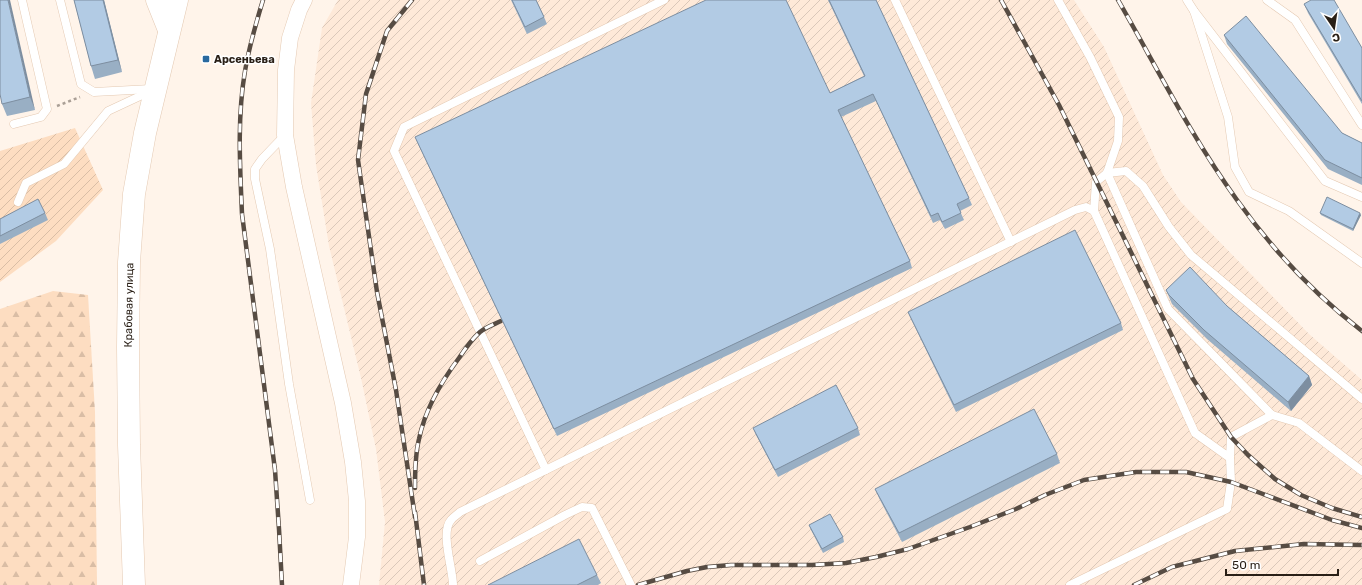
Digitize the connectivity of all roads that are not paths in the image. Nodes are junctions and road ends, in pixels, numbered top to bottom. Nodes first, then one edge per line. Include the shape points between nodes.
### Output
1 (22, 0) edge
2 (60, 0) edge
3 (157, 0) edge
4 (177, 0) edge
5 (304, 0) edge
6 (664, 0) edge
7 (895, 0) edge
8 (1058, 0) edge
9 (1188, 0) edge
10 (1267, 0) edge
11 (1194, 11) junction
12 (169, 30) junction
13 (155, 88) junction
14 (14, 124) dead end
15 (1362, 126) edge
16 (285, 135) junction
17 (1107, 173) junction
18 (1362, 197) edge
19 (18, 202) dead end
20 (1094, 211) junction
21 (1011, 242) junction
22 (1362, 263) edge
23 (1362, 400) edge
24 (1272, 415) junction
25 (1230, 458) junction
26 (546, 470) junction
27 (1362, 471) edge
28 (310, 500) dead end
29 (480, 561) dead end
30 (134, 585) edge
31 (351, 585) edge
32 (453, 585) edge
33 (631, 585) edge
34 (1070, 585) edge

1 - 14 lane via 47,109 41,117
2 - 13 lane via 81,84 94,92
3 - 12 main road
4 - 12 main road, Крабовая улица
5 - 16 street via 290,38 286,70
6 - 26 lane via 404,127 394,151
7 - 21 lane
8 - 17 lane via 1090,57 1119,117 1118,141
9 - 11 lane
10 - 15 lane via 1295,20
11 - 18 lane via 1325,181
11 - 22 lane via 1228,117 1235,167 1249,192 1289,211
12 - 13 main road, Крабовая улица
13 - 19 lane via 108,111 64,164 26,183
13 - 30 main road, Крабовая улица via 134,194 129,262 128,445
16 - 28 lane via 255,169 255,179 270,250 289,384
16 - 31 street via 294,187 343,403 353,462 357,530
17 - 20 lane via 1096,182
17 - 23 lane via 1126,171 1143,186 1169,227 1191,255
17 - 24 lane via 1168,309
20 - 21 lane via 1086,206 1075,210
20 - 25 lane via 1195,433
21 - 26 lane
24 - 25 lane via 1232,436
24 - 27 lane via 1299,423
25 - 34 lane via 1231,482 1227,509
26 - 32 lane via 460,512 450,521 447,544
29 - 33 lane via 582,507 592,508

